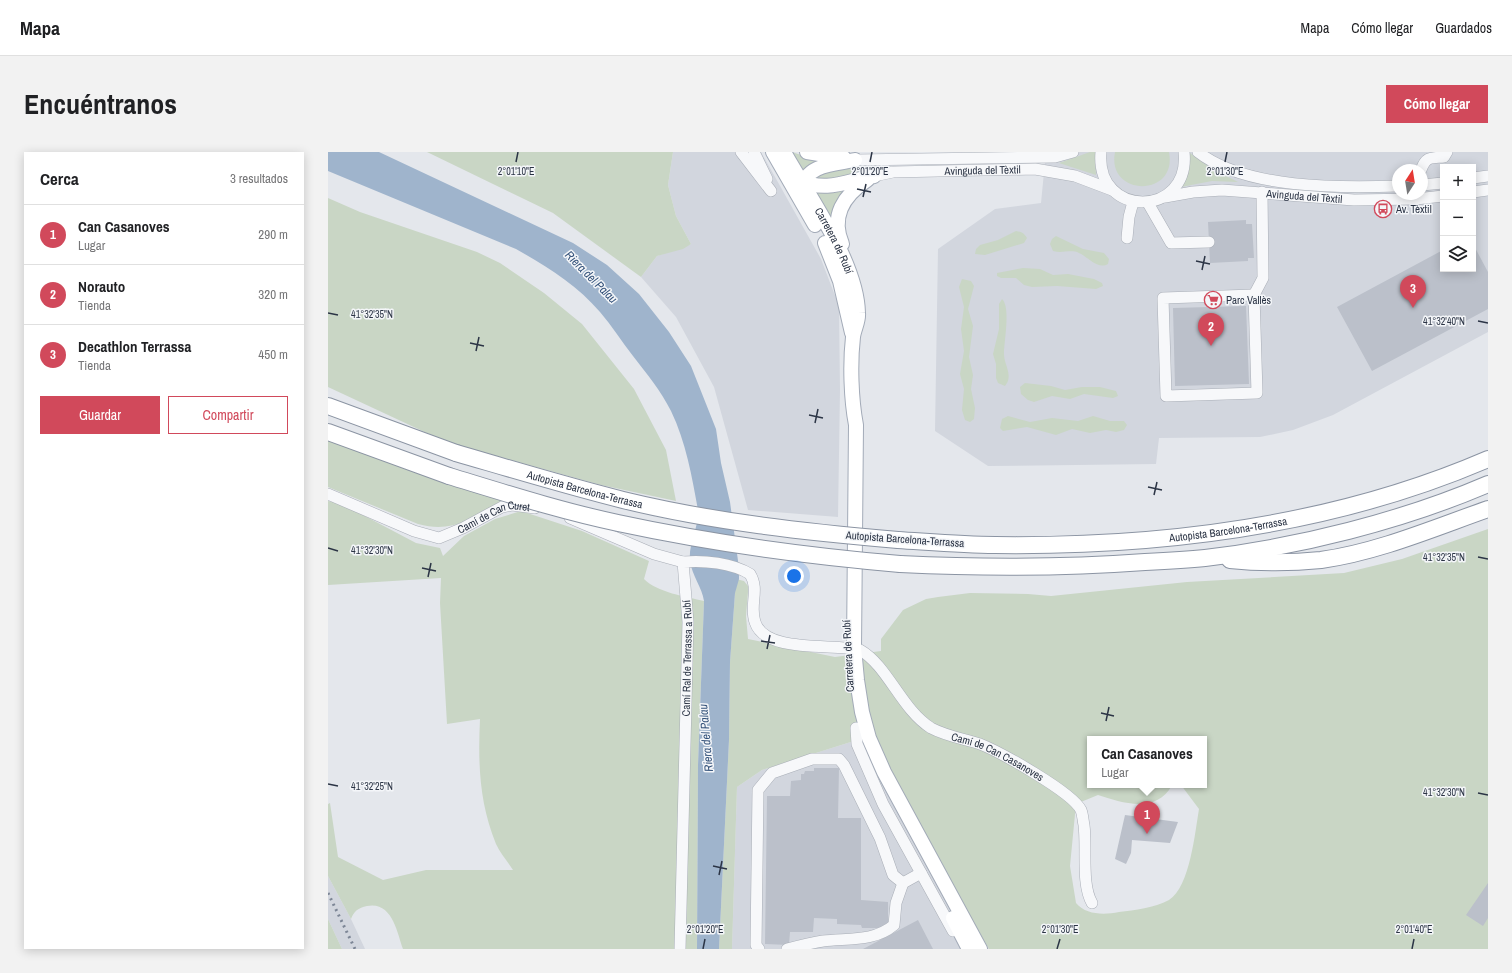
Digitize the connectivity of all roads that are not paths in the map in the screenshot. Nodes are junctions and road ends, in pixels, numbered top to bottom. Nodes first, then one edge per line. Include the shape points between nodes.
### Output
1 (741, 152) edge
2 (754, 152) edge
3 (774, 152) edge
4 (784, 152) edge
5 (807, 152) edge
6 (1073, 152) edge
7 (1101, 152) edge
8 (1184, 152) edge
9 (1198, 152) edge
10 (1447, 152) edge
11 (855, 160) junction
12 (1423, 164) edge
13 (874, 176) junction
14 (1488, 176) edge
15 (1476, 178) edge
16 (803, 182) junction
17 (1440, 183) edge
18 (1428, 185) edge
19 (1392, 186) edge
20 (1112, 190) junction
21 (1488, 190) edge
22 (1262, 192) junction
23 (1476, 192) edge
24 (1440, 196) edge
25 (1165, 197) junction
26 (1133, 202) junction
27 (1148, 202) junction
28 (810, 217) junction
29 (1128, 238) dead end
30 (1209, 242) dead end
31 (849, 267) junction
32 (1254, 295) junction
33 (853, 337) junction
34 (328, 397) edge
35 (328, 406) edge
36 (853, 408) junction
37 (328, 432) edge
38 (411, 438) junction
39 (1488, 459) edge
40 (1488, 484) edge
41 (328, 494) edge
42 (1488, 509) edge
43 (1488, 516) edge
44 (1400, 540) junction
45 (1205, 558) junction
46 (683, 562) junction
47 (850, 648) junction
48 (856, 728) junction
49 (912, 878) junction
50 (1092, 903) dead end
51 (680, 949) edge
52 (759, 949) edge
53 (786, 949) edge
54 (963, 949) edge
55 (969, 949) edge
56 (980, 949) edge

1 - 2 street via 771,191
3 - 16 main road via 792,176
3 - 28 main road, Carretera de Rubí
4 - 16 main road, Carretera de Rubí
5 - 11 main road
6 - 11 street, Avinguda del Tèxtil via 1055,157
7 - 20 street via 1100,164 1104,178
8 - 25 street via 1183,176 1176,188
9 - 19 street, Avinguda del Tèxtil via 1233,170 1260,178 1321,185
10 - 12 street via 1444,157 1428,158
11 - 16 main road via 819,168
13 - 16 main road via 829,187
13 - 20 street, Avinguda del Tèxtil via 894,172 1035,169 1075,176
13 - 31 main road via 849,194 838,213 838,232
14 - 15 street
16 - 28 main road via 804,200
16 - 31 main road, Carretera de Rubí
17 - 18 street
20 - 26 street, Avinguda del Tèxtil
21 - 23 street
22 - 24 street, Avinguda del Tèxtil via 1354,200
22 - 25 street, Avinguda del Tèxtil via 1222,190
22 - 32 street via 1263,278
25 - 27 street, Avinguda del Tèxtil
26 - 27 street, Avinguda del Tèxtil
26 - 29 street
27 - 30 street via 1171,243
28 - 33 main road, Carretera de Rubí via 834,263
31 - 33 main road, Carretera de Rubí via 859,315
32 - 32 street via 1257,393 1166,396 1163,298
33 - 36 main road, Carretera de Rubí
34 - 38 highway
35 - 38 highway, Autopista Barcelona-Terrassa
36 - 47 main road, Carretera de Rubí via 856,425 855,582 851,599
36 - 47 main road, Carretera de Rubí via 848,424
37 - 45 highway, Autopista Barcelona-Terrassa, bridge via 449,476 540,504 618,523 818,556 966,567 1089,566
38 - 39 highway, Autopista Barcelona-Terrassa, bridge via 623,500 671,510 784,529 898,540 994,545 1188,537 1272,524 1336,510 1399,492
40 - 45 highway, Autopista Barcelona-Terrassa via 1410,513 1344,532
41 - 46 street, Camí de Can Curet via 414,531 439,538 502,507 512,505 539,508 586,524 654,554
42 - 44 highway
43 - 44 highway via 1430,537
44 - 45 highway via 1322,560 1260,563
46 - 47 street via 698,561 733,567 750,574 755,587 754,620 757,627 768,637 797,645
46 - 51 street, Camí Ral de Terrassa a Rubí via 688,618
47 - 48 main road, Carretera de Rubí via 847,676
47 - 50 street, Camí de Can Casanoves via 868,654 922,721 944,733 996,751 1049,784 1078,806 1082,812 1086,838 1087,887
47 - 56 main road, Carretera de Rubí via 854,683 878,761
48 - 49 street via 857,744
48 - 55 main road, Carretera de Rubí via 882,787
49 - 52 street via 893,875 880,838 839,759 812,759 772,773 758,790 756,945
49 - 53 street via 896,903 894,925 888,930 872,938 822,941
49 - 54 street

